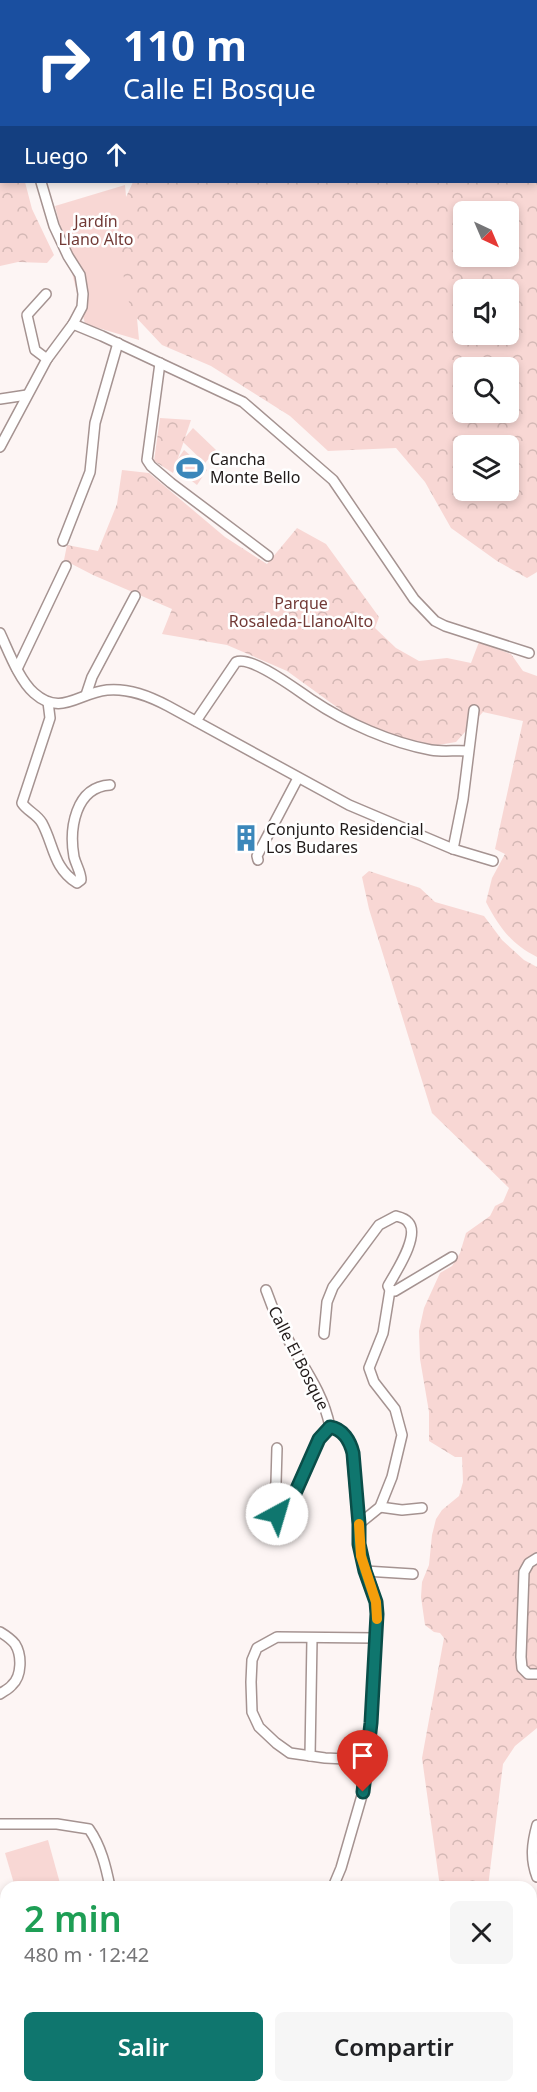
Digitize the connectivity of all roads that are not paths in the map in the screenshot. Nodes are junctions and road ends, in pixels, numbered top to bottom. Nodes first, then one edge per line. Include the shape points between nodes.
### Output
1 (41, 183) edge
2 (46, 294) dead end
3 (73, 324) junction
4 (118, 343) junction
5 (47, 359) junction
6 (160, 363) junction
7 (27, 395) junction
8 (0, 399) edge
9 (0, 447) edge
10 (63, 542) dead end
11 (268, 556) dead end
12 (66, 566) dead end
13 (135, 596) dead end
14 (0, 633) edge
15 (4, 643) junction
16 (28, 648) junction
17 (529, 653) dead end
18 (17, 669) junction
19 (92, 677) junction
20 (106, 690) junction
21 (86, 695) junction
22 (48, 702) junction
23 (63, 704) junction
24 (474, 710) dead end
25 (50, 718) junction
26 (196, 721) junction
27 (468, 751) junction
28 (298, 778) junction
29 (110, 785) dead end
30 (453, 849) junction
31 (258, 860) dead end
32 (493, 861) dead end
33 (452, 1257) dead end
34 (266, 1290) dead end
35 (390, 1290) junction
36 (324, 1334) dead end
37 (330, 1427) junction
38 (277, 1448) dead end
39 (380, 1506) junction
40 (422, 1508) dead end
41 (359, 1524) junction
42 (537, 1558) edge
43 (365, 1571) junction
44 (413, 1574) dead end
45 (0, 1632) edge
46 (376, 1638) junction
47 (312, 1639) junction
48 (537, 1674) edge
49 (0, 1694) edge
50 (310, 1756) junction
51 (367, 1760) junction
52 (0, 1824) edge
53 (537, 1825) edge
54 (537, 1877) edge
55 (109, 1881) edge
56 (336, 1881) edge

1 - 3 street via 54,226 80,275 82,307
2 - 5 street via 27,315 34,350
3 - 4 street
3 - 5 street
4 - 6 street
4 - 10 street via 95,423 90,472
5 - 7 street
6 - 11 street via 147,460 171,483
6 - 17 street via 243,402 333,480 414,599 435,621
7 - 8 street
7 - 9 street
12 - 16 street
13 - 19 street
14 - 15 street
15 - 16 street
15 - 18 street
16 - 18 street
18 - 22 street via 33,692
19 - 20 street
19 - 21 street
20 - 21 street
20 - 26 street via 141,694
21 - 23 street
22 - 23 street
22 - 25 street
23 - 25 street
24 - 27 street
25 - 29 street via 22,803 41,822 62,871 77,883 81,875 72,831 77,812 93,788
26 - 27 street via 240,660 359,725 401,743 434,750
26 - 28 street
27 - 30 street
28 - 30 street via 359,810
28 - 31 street
30 - 32 street
33 - 35 street via 395,1291
34 - 37 street, Calle El Bosque via 293,1348 318,1389
35 - 36 street via 388,1286 406,1253 412,1229 408,1220 396,1216 379,1225 333,1287 327,1302
35 - 39 street via 383,1333 369,1368 374,1382 395,1409 402,1435
37 - 38 street, Calle El Bosque via 319,1439 288,1509 277,1514 269,1505 276,1483
37 - 41 street, Calle El Bosque via 337,1428 351,1444
39 - 40 street
39 - 41 street
41 - 43 street, Calle El Bosque
42 - 48 street via 524,1572 521,1657 522,1668 528,1674
43 - 44 street
43 - 46 street, Calle El Bosque via 376,1602
45 - 49 street via 12,1641 20,1660 14,1684
46 - 47 street
46 - 51 street, Calle El Bosque
47 - 50 street
47 - 50 street via 277,1637 257,1648 251,1682 252,1712 259,1727 290,1753
50 - 51 street
51 - 56 street, Calle El Bosque via 363,1792
52 - 55 street via 57,1824 89,1829
53 - 54 street via 532,1851

